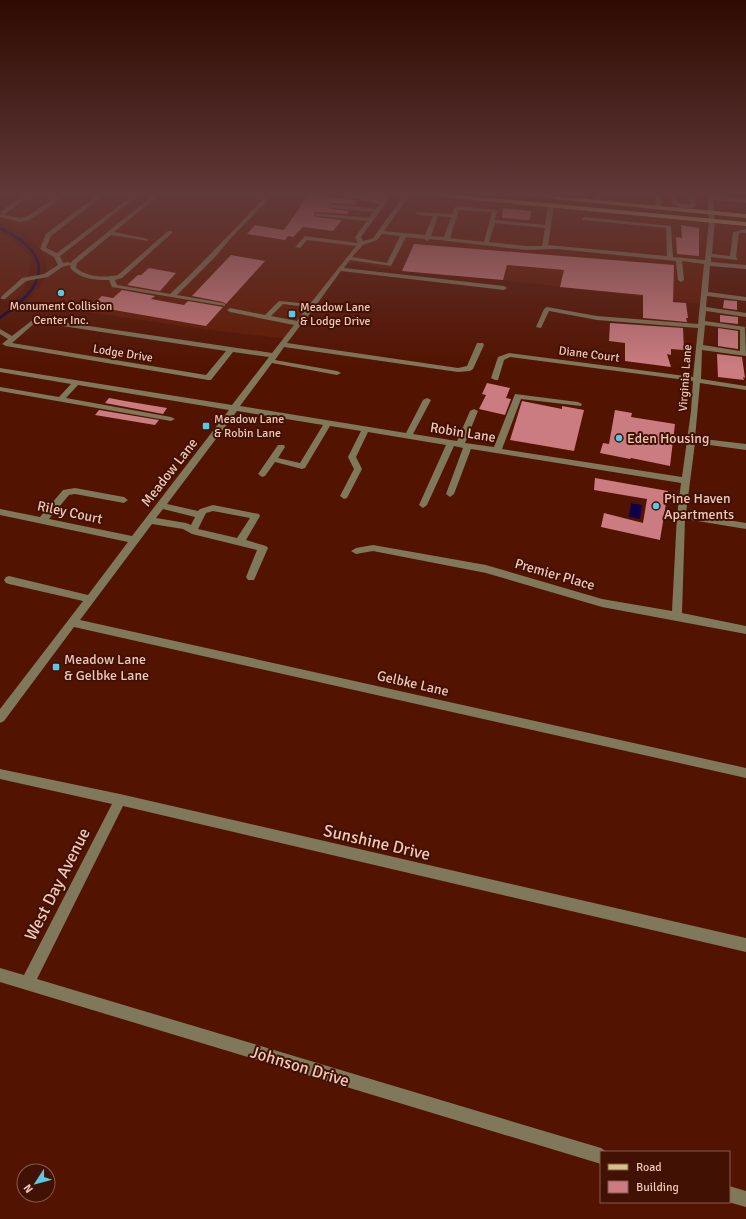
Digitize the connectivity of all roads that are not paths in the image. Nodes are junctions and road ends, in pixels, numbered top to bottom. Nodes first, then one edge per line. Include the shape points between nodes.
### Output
1 (49, 252) edge
2 (63, 252) edge
3 (87, 252) edge
4 (148, 252) edge
5 (217, 252) edge
6 (353, 252) edge
7 (395, 252) edge
8 (605, 252) edge
9 (670, 252) edge
10 (708, 252) edge
11 (734, 252) edge
12 (57, 256) junction
13 (348, 258) junction
14 (670, 258) junction
15 (736, 258) junction
16 (679, 259) junction
17 (707, 260) junction
18 (74, 264) junction
19 (746, 264) edge
20 (61, 265) junction
21 (340, 269) junction
22 (112, 279) junction
23 (681, 280) dead end
24 (504, 288) dead end
25 (704, 294) junction
26 (172, 296) junction
27 (3, 298) dead end
28 (746, 299) edge
29 (223, 305) dead end
30 (313, 306) junction
31 (702, 308) junction
32 (230, 310) dead end
33 (746, 315) edge
34 (267, 317) junction
35 (300, 324) junction
36 (701, 324) junction
37 (539, 327) dead end
38 (0, 331) edge
39 (12, 339) junction
40 (480, 345) dead end
41 (282, 346) junction
42 (699, 347) junction
43 (232, 349) junction
44 (273, 358) junction
45 (0, 370) edge
46 (337, 373) dead end
47 (496, 378) dead end
48 (696, 380) junction
49 (76, 383) junction
50 (746, 388) edge
51 (0, 389) edge
52 (60, 400) junction
53 (427, 400) dead end
54 (578, 404) dead end
55 (235, 408) junction
56 (474, 411) dead end
57 (171, 419) dead end
58 (328, 423) junction
59 (366, 429) junction
60 (408, 436) junction
61 (692, 440) junction
62 (459, 445) junction
63 (281, 447) dead end
64 (746, 448) edge
65 (497, 451) junction
66 (272, 459) junction
67 (262, 474) dead end
68 (686, 481) junction
69 (450, 494) dead end
70 (344, 496) dead end
71 (124, 500) dead end
72 (423, 505) dead end
73 (160, 506) junction
74 (0, 512) edge
75 (681, 515) junction
76 (201, 516) junction
77 (150, 520) junction
78 (42, 521) junction
79 (746, 526) edge
80 (192, 531) junction
81 (134, 540) junction
82 (240, 542) junction
83 (356, 551) dead end
84 (252, 577) dead end
85 (9, 580) dead end
86 (90, 599) junction
87 (677, 616) junction
88 (73, 623) junction
89 (746, 630) edge
90 (0, 718) edge
91 (746, 773) edge
92 (0, 774) edge
93 (120, 800) junction
94 (746, 945) edge
95 (0, 976) edge
96 (27, 984) junction
97 (600, 1156) edge
98 (730, 1194) edge
99 (746, 1200) edge

1 - 12 street
2 - 12 street
3 - 18 street
4 - 22 street via 120,277
5 - 26 street
6 - 13 street, Meadow Lane
7 - 13 street via 389,264
8 - 14 street
9 - 14 street
10 - 17 street, Virginia Lane
11 - 15 street
12 - 20 street
13 - 21 street, Meadow Lane
14 - 16 street
15 - 17 street
15 - 19 street via 735,262
16 - 17 street
16 - 23 street
17 - 19 street
17 - 25 street, Virginia Lane
18 - 20 street
18 - 22 street via 73,268 77,272
20 - 27 street via 46,276 28,278 20,282
21 - 24 street
21 - 30 street, Meadow Lane
22 - 26 street via 114,286
25 - 28 street
25 - 31 street, Virginia Lane
26 - 29 street
30 - 34 street via 281,302
30 - 35 street, Meadow Lane
31 - 33 street
31 - 36 street, Virginia Lane
32 - 34 street
34 - 35 street
35 - 41 street, Meadow Lane
36 - 37 street via 597,318 547,309
36 - 42 street, Virginia Lane
36 - 42 street via 742,328 744,354
38 - 39 street, Lodge Drive
39 - 43 street, Lodge Drive via 34,320
39 - 43 street, Lodge Drive via 6,344 208,378
40 - 41 street via 470,367 458,370
41 - 44 street, Meadow Lane
42 - 48 street, Virginia Lane
43 - 44 street, Lodge Drive
44 - 46 street, Lodge Drive
44 - 55 street, Meadow Lane
45 - 49 street, Robin Lane
47 - 48 street, Diane Court via 501,359 509,355
48 - 50 street, Diane Court
48 - 61 street, Virginia Lane
49 - 52 street
49 - 55 street, Robin Lane
51 - 52 street
52 - 57 street
53 - 60 street
54 - 65 street via 518,396
55 - 58 street, Robin Lane
55 - 73 street, Meadow Lane
56 - 62 street
58 - 59 street, Robin Lane
58 - 66 street via 302,466
59 - 60 street, Robin Lane
59 - 70 street via 352,457 358,469
60 - 62 street, Robin Lane
61 - 64 street
61 - 68 street, Virginia Lane
62 - 65 street, Robin Lane
62 - 69 street
62 - 72 street
63 - 66 street
65 - 68 street, Robin Lane
66 - 67 street
68 - 75 street, Virginia Lane
71 - 78 street via 75,491 66,492
73 - 76 street
73 - 77 street, Meadow Lane
74 - 78 street, Riley Court
75 - 79 street
75 - 87 street, Virginia Lane
76 - 80 street
76 - 82 street via 203,512 213,508 256,516
77 - 80 street via 186,526
77 - 81 street, Meadow Lane
78 - 81 street, Riley Court
80 - 82 street
81 - 86 street, Meadow Lane
82 - 84 street via 263,548
83 - 87 street, Premier Place via 372,548 486,569 602,603
85 - 86 street
86 - 88 street, Meadow Lane
87 - 89 street, Premier Place
88 - 90 street, Meadow Lane
88 - 91 street, Gelbke Lane
92 - 93 street, Sunshine Drive
93 - 94 street, Sunshine Drive
93 - 96 street, West Day Avenue
95 - 96 street, Johnson Drive
96 - 97 street, Johnson Drive
98 - 99 street

